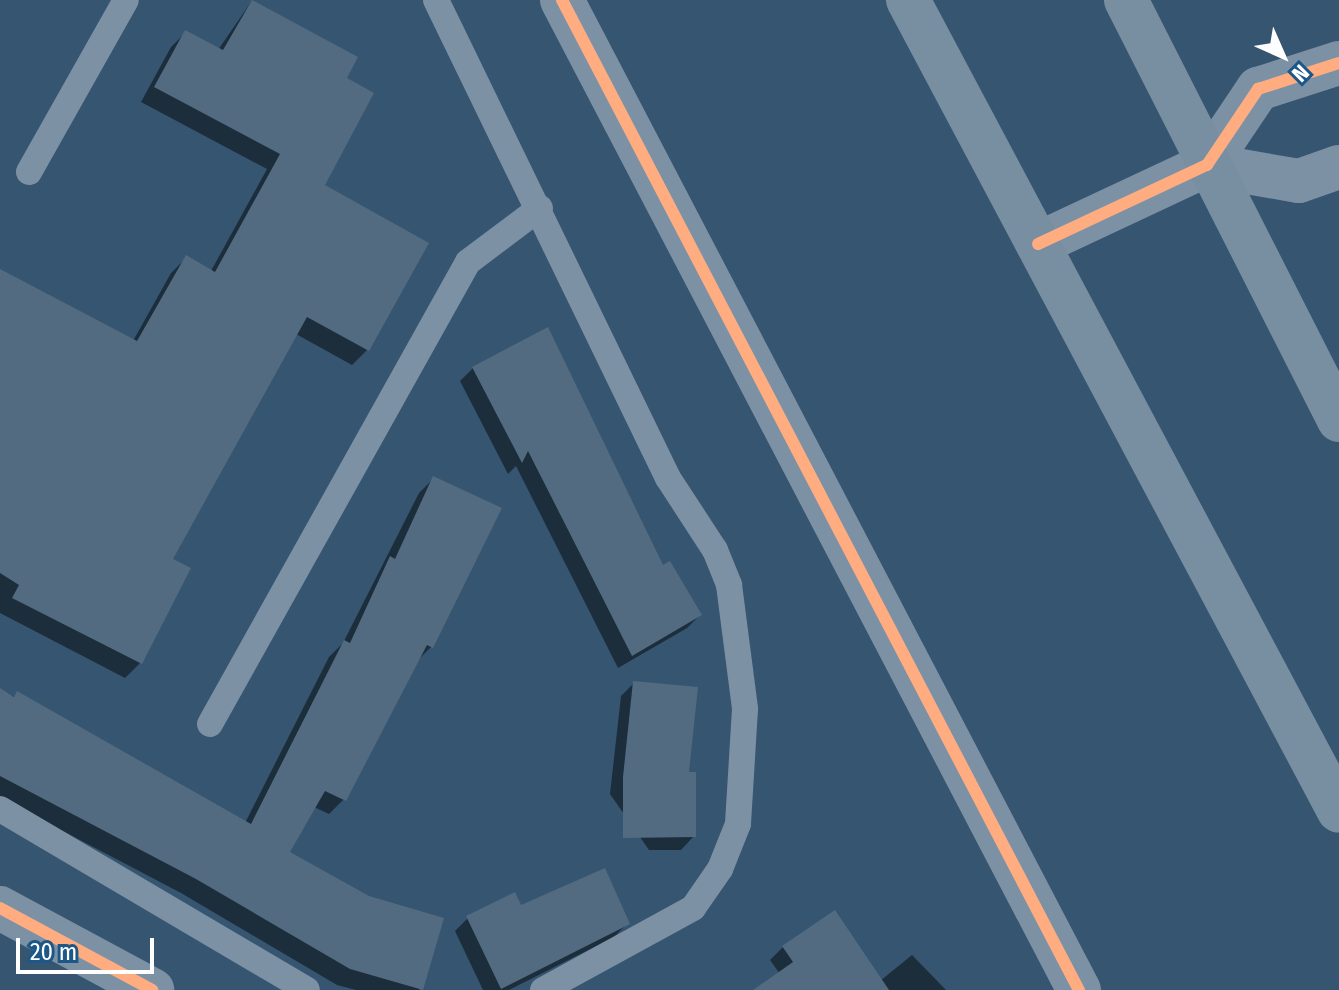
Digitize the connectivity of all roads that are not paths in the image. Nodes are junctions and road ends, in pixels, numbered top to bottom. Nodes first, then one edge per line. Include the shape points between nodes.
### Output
1 (126, 0) edge
2 (436, 0) edge
3 (562, 0) edge
4 (908, 0) edge
5 (1126, 0) edge
6 (1339, 63) edge
7 (1207, 165) junction
8 (1339, 167) edge
9 (29, 172) dead end
10 (540, 208) junction
11 (1038, 244) junction
12 (1339, 420) edge
13 (210, 724) dead end
14 (0, 809) edge
15 (1339, 811) edge
16 (0, 908) edge
17 (152, 990) edge
18 (307, 990) edge
19 (543, 990) edge
20 (1079, 990) edge

1 - 9 lane
2 - 10 lane
3 - 20 street
4 - 11 main road
5 - 7 main road
6 - 7 street via 1258,89
7 - 8 street via 1299,181
7 - 11 street
7 - 12 main road
10 - 13 lane via 468,262
10 - 19 lane via 668,478 715,550 729,585 745,709 738,824 720,869 693,908
11 - 15 main road
14 - 18 lane
16 - 17 street

